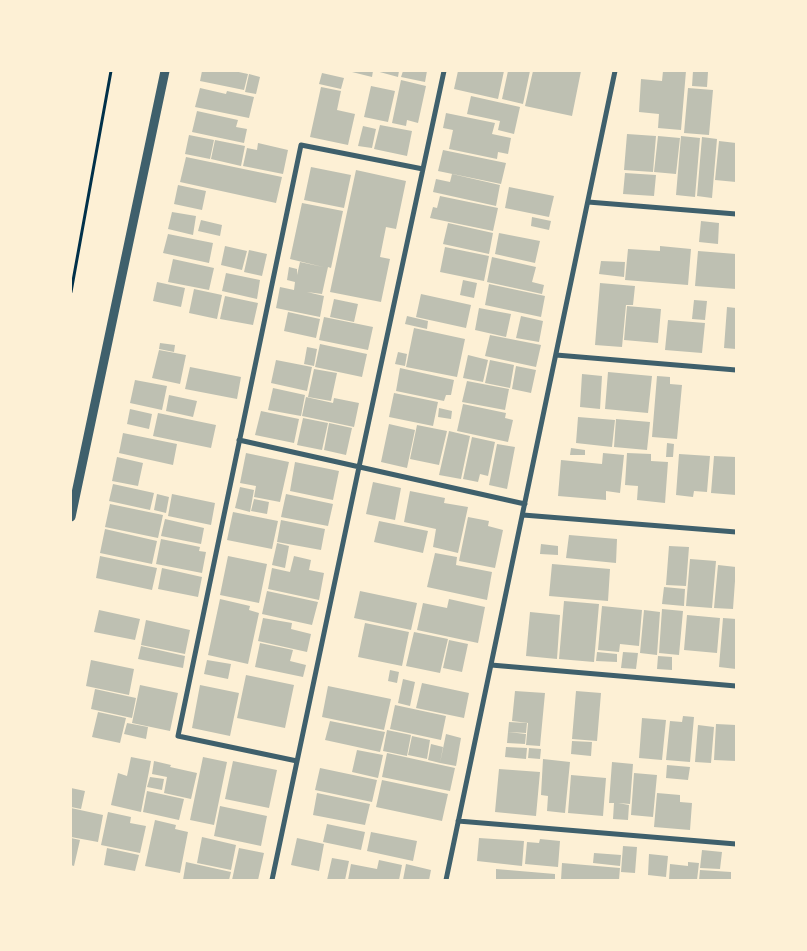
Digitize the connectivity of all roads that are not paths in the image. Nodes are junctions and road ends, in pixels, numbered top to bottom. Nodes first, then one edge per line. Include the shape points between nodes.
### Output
1 (165, 71) edge
2 (444, 71) edge
3 (615, 71) edge
4 (423, 169) junction
5 (588, 202) junction
6 (736, 214) edge
7 (556, 355) junction
8 (736, 370) edge
9 (240, 440) junction
10 (359, 467) junction
11 (525, 504) junction
12 (523, 515) junction
13 (71, 516) edge
14 (736, 532) edge
15 (491, 665) junction
16 (736, 686) edge
17 (297, 761) junction
18 (458, 821) junction
19 (736, 844) edge
20 (272, 880) edge
21 (446, 880) edge

1 - 13 street
2 - 4 street
3 - 5 street
4 - 9 street via 300,145
4 - 10 street
5 - 6 street
5 - 7 street
7 - 8 street
7 - 11 street
9 - 10 street
9 - 17 street via 178,736
10 - 11 street
10 - 17 street
11 - 12 street
12 - 14 street
12 - 15 street
15 - 16 street
15 - 18 street
17 - 20 street
18 - 19 street
18 - 21 street

